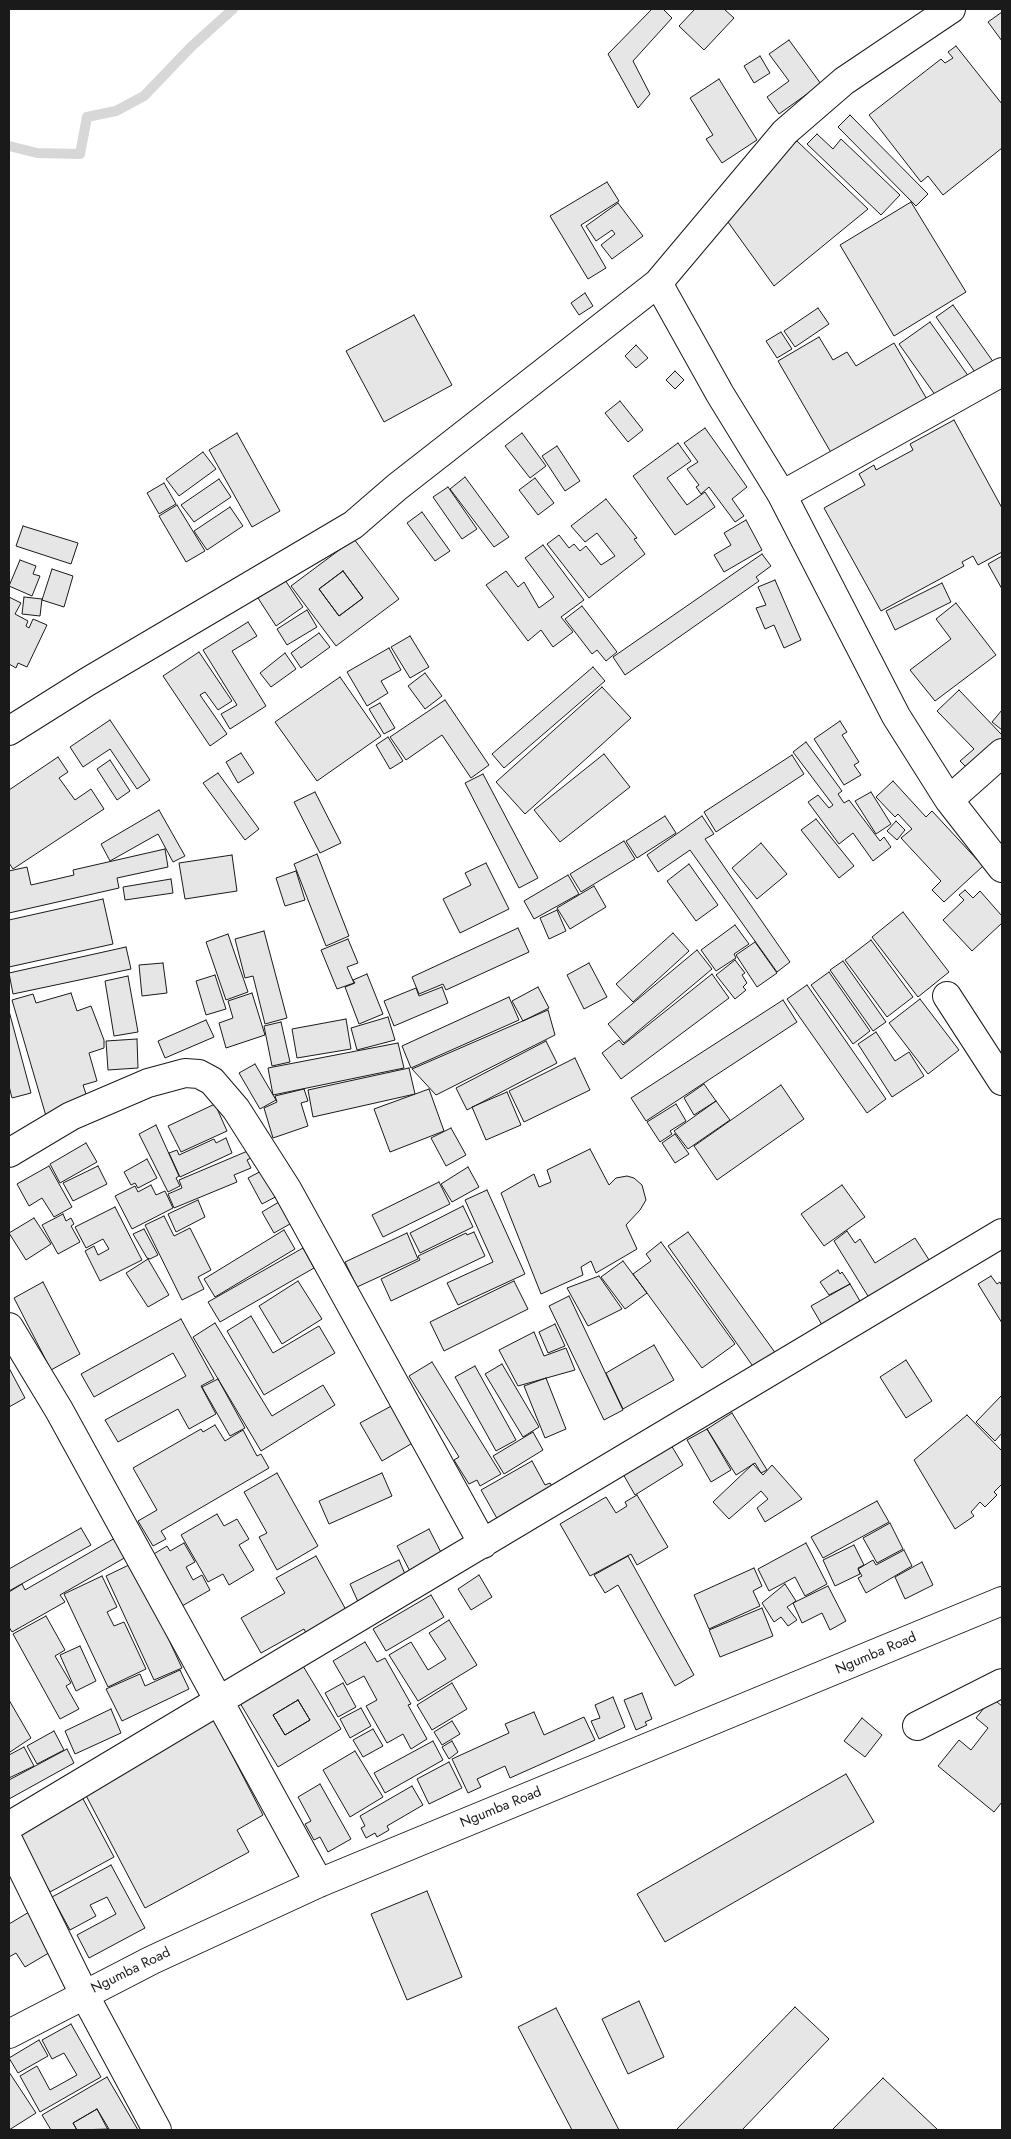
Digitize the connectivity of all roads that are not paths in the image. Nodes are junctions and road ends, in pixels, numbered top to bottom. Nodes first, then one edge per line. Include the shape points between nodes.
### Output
1 (951, 9) edge
2 (658, 284) junction
3 (1001, 374) edge
4 (782, 495) junction
5 (9, 732) edge
6 (1002, 752) edge
7 (949, 800) junction
8 (1002, 868) edge
9 (947, 996) dead end
10 (1002, 1081) edge
11 (9, 1153) edge
12 (1002, 1233) edge
13 (9, 1327) edge
14 (483, 1544) junction
15 (1002, 1601) edge
16 (1002, 1683) edge
17 (219, 1698) junction
18 (917, 1726) dead end
19 (9, 1826) edge
20 (9, 1842) edge
21 (319, 1883) junction
22 (84, 1994) junction
23 (9, 2034) edge
24 (157, 2130) edge

1 - 2 street via 844,81 785,132
2 - 4 street
2 - 5 street via 403,482 353,525 87,682
3 - 4 street
4 - 7 street via 896,716
6 - 7 street
7 - 8 street
9 - 10 street
11 - 14 street via 71,1116 148,1083 185,1073 200,1074 212,1082 236,1109 287,1189
12 - 14 street
13 - 17 street via 59,1410
14 - 17 street
15 - 21 street, Ngumba Road
16 - 18 street
17 - 19 street
17 - 21 street
20 - 22 street
21 - 22 street, Ngumba Road
22 - 23 street, Ngumba Road
22 - 24 street

